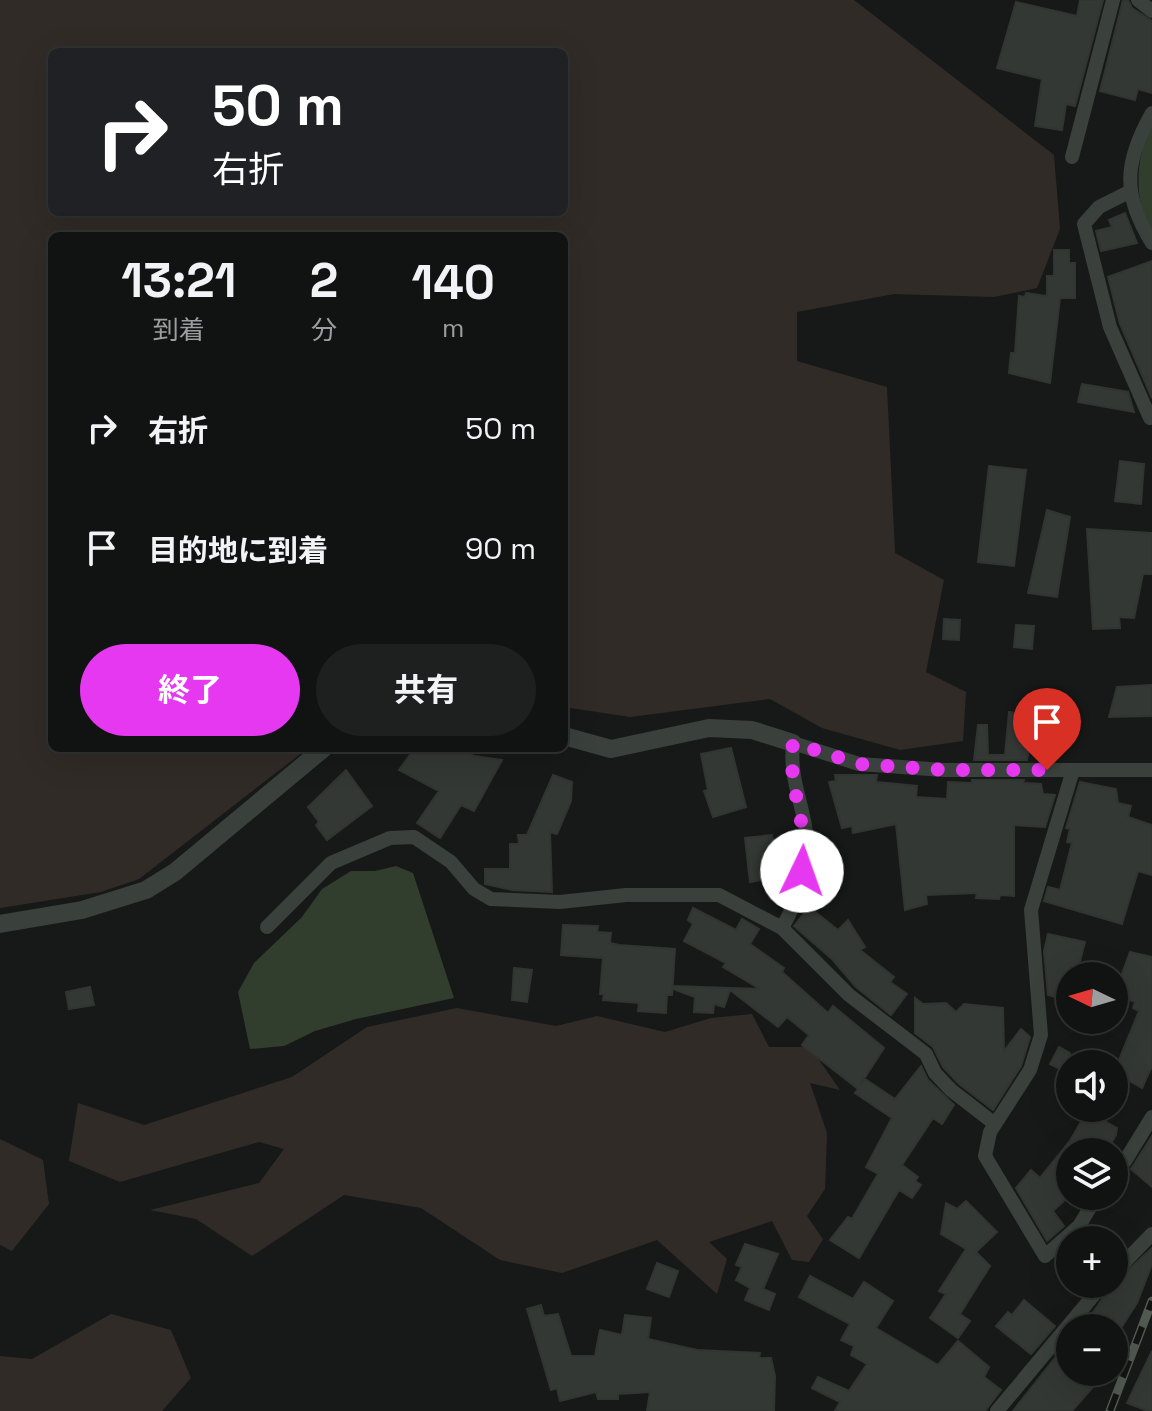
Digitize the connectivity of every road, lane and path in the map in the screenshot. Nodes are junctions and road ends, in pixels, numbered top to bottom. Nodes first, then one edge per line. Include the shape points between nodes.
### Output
1 (1113, 0) edge
2 (1138, 0) edge
3 (1152, 11) edge
4 (1152, 113) edge
5 (1072, 157) dead end
6 (1129, 192) junction
7 (1152, 243) edge
8 (1151, 420) edge
9 (568, 737) edge
10 (793, 743) junction
11 (319, 752) edge
12 (1073, 770) junction
13 (1152, 770) edge
14 (0, 924) edge
15 (267, 927) dead end
16 (782, 928) junction
17 (1152, 1117) edge
18 (995, 1124) junction
19 (1128, 1156) edge
20 (1089, 1210) edge
21 (1152, 1234) edge
22 (1128, 1259) edge
23 (1091, 1298) edge
24 (997, 1411) edge

1 - 5 street
2 - 3 street
4 - 6 street via 1131,162
6 - 7 street via 1135,216
6 - 8 street via 1099,207 1084,224 1110,327
9 - 10 street via 611,749 709,728 752,730
10 - 12 street via 859,764
10 - 16 street via 790,769 807,841 798,900
11 - 14 street via 146,890 82,910
12 - 13 street
12 - 18 street via 1031,910 1041,1035 1030,1070
15 - 16 street via 331,863 390,838 414,837 491,899 560,902 626,895 719,895
16 - 18 street via 849,995 926,1054 951,1090
17 - 19 street
18 - 20 street via 985,1156 1045,1256 1079,1226
21 - 22 street
23 - 24 street

